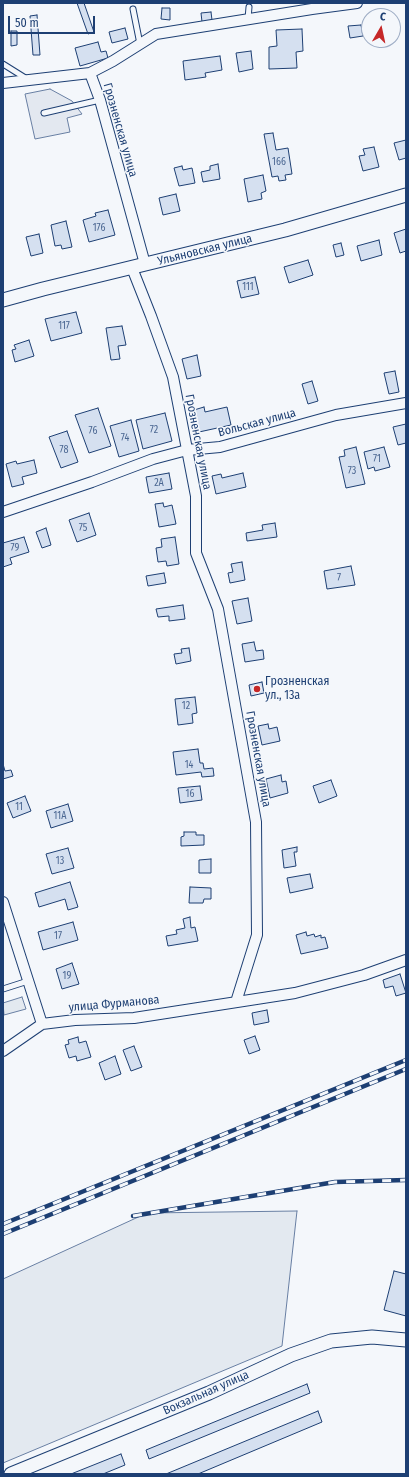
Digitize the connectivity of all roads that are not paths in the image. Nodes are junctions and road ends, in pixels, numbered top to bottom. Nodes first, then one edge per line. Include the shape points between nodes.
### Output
1 (357, 3) edge
2 (313, 6) edge
3 (249, 7) dead end
4 (133, 8) dead end
5 (248, 19) junction
6 (140, 44) junction
7 (3, 64) edge
8 (90, 73) junction
9 (27, 79) junction
10 (3, 82) edge
11 (100, 100) junction
12 (44, 113) dead end
13 (406, 195) edge
14 (145, 264) junction
15 (132, 268) junction
16 (3, 300) edge
17 (406, 403) edge
18 (187, 450) junction
19 (3, 512) edge
20 (3, 902) edge
21 (406, 960) edge
22 (28, 981) junction
23 (3, 989) edge
24 (236, 1002) junction
25 (42, 1024) junction
26 (3, 1051) edge
27 (406, 1340) edge
28 (11, 1474) edge

1 - 2 street
2 - 5 street
3 - 5 lane
4 - 6 lane
5 - 6 street via 156,34
6 - 8 street
7 - 9 lane
8 - 9 street
8 - 11 street, Грозненская улица
9 - 10 street
11 - 12 lane
11 - 14 street, Грозненская улица
13 - 14 street, Ульяновская улица via 285,230
14 - 15 street, Ульяновская улица
15 - 16 street, Ульяновская улица
15 - 18 street, Грозненская улица via 172,377
17 - 18 street, Вольская улица via 336,415 220,447
18 - 19 street, Вольская улица via 153,459
18 - 24 street, Грозненская улица via 196,496 196,553 218,609 256,822 257,935
20 - 22 street
21 - 24 street, улица Фурманова via 364,975 295,994
22 - 23 lane
22 - 25 street
24 - 25 street, улица Фурманова via 134,1018
25 - 26 street, улица Фурманова
27 - 28 street, Вокзальная улица via 372,1337 331,1341 291,1355 209,1393

